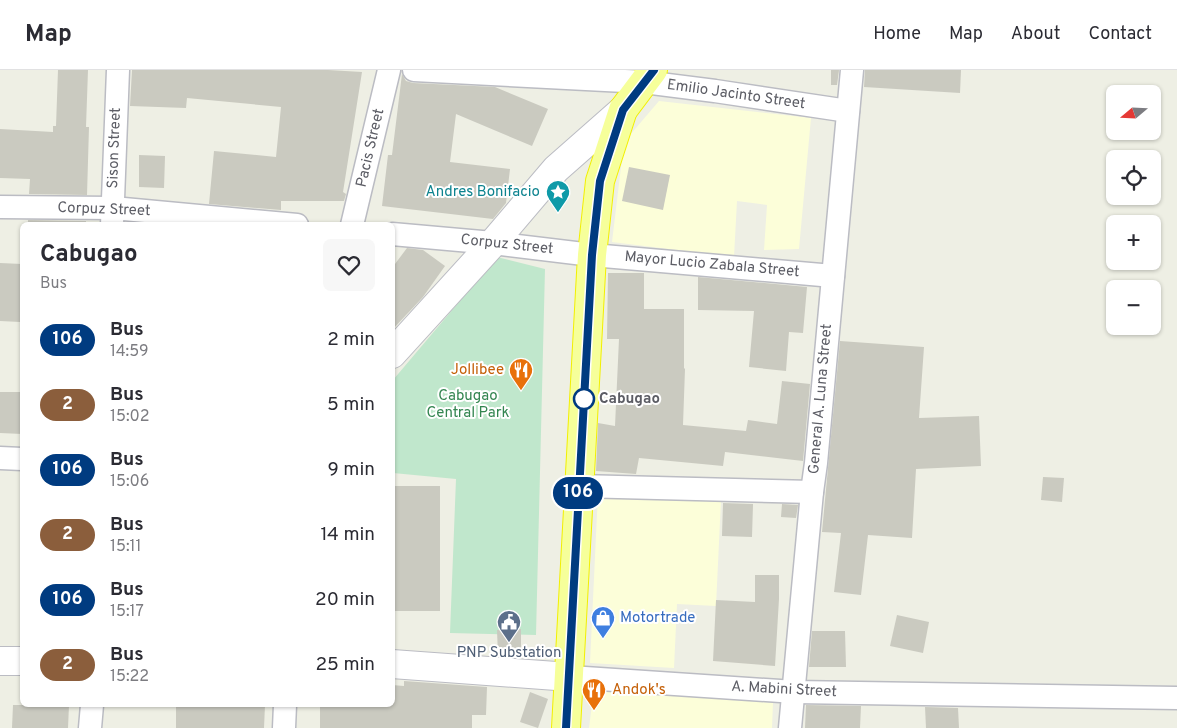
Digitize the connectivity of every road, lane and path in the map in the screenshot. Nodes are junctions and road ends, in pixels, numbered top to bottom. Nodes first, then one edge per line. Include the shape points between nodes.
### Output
1 (118, 70) edge
2 (389, 70) edge
3 (414, 70) edge
4 (852, 70) edge
5 (649, 76) edge
6 (623, 110) junction
7 (848, 110) junction
8 (0, 207) edge
9 (113, 216) edge
10 (236, 222) edge
11 (353, 222) edge
12 (395, 234) edge
13 (493, 243) junction
14 (592, 255) junction
15 (833, 276) junction
16 (395, 351) edge
17 (0, 458) edge
18 (20, 459) edge
19 (579, 486) junction
20 (812, 492) junction
21 (0, 661) edge
22 (20, 661) edge
23 (395, 664) edge
24 (570, 677) junction
25 (794, 692) junction
26 (1177, 698) edge
27 (92, 707) edge
28 (285, 707) edge
29 (90, 728) edge
30 (284, 728) edge
31 (566, 728) edge
32 (790, 728) edge

1 - 9 street, Sison Street
2 - 11 street, Pacis Street
3 - 5 street, Emilio Jacinto Street
4 - 7 street, General A. Luna Street
5 - 6 highway
5 - 7 street, Emilio Jacinto Street
6 - 13 street via 556,169
6 - 14 highway via 600,181
7 - 15 street, General A. Luna Street
8 - 9 street, Corpuz Street
9 - 10 street, Corpuz Street
12 - 13 street, Corpuz Street
13 - 14 street, Corpuz Street
13 - 16 street
14 - 15 street, Mayor Lucio Zabala Street
14 - 19 highway
15 - 20 street, General A. Luna Street
17 - 18 street
19 - 20 street
19 - 24 highway
20 - 25 street, General A. Luna Street
21 - 22 street
23 - 24 street, A. Mabini Street
24 - 25 street, A. Mabini Street
24 - 31 highway
25 - 26 street, A. Mabini Street
25 - 32 street, General A. Luna Street
27 - 29 street
28 - 30 street

